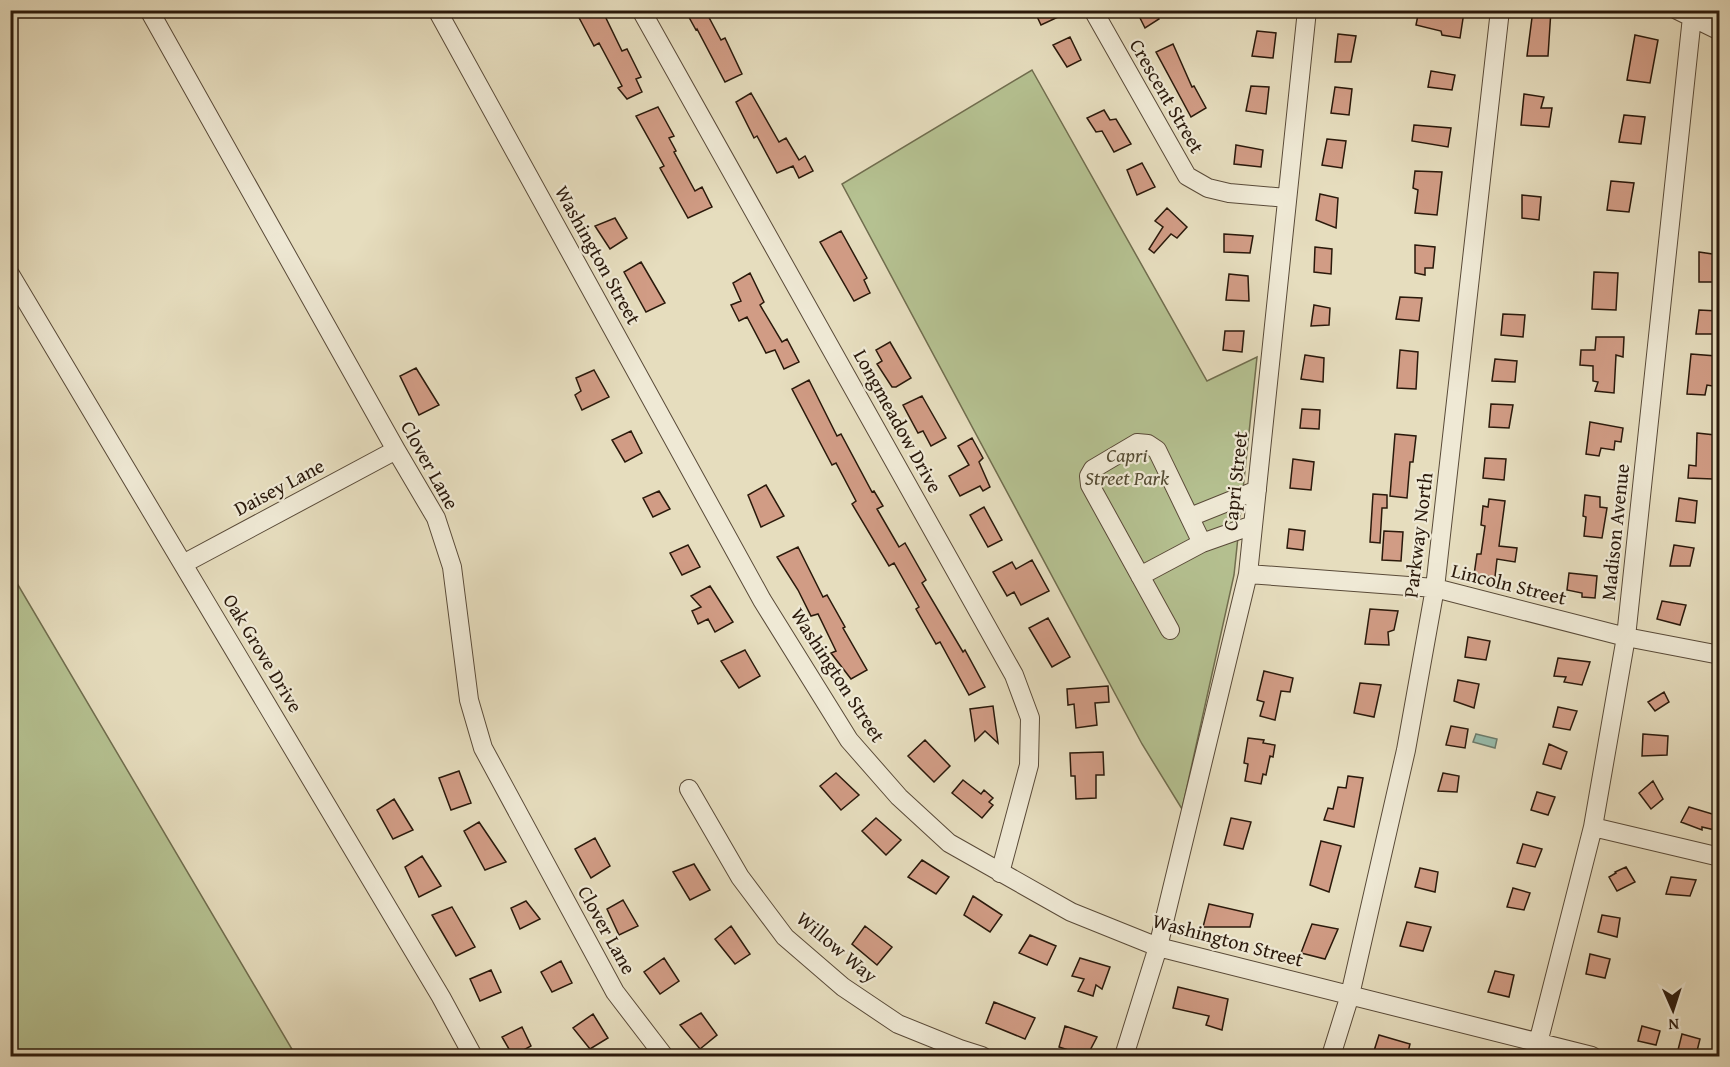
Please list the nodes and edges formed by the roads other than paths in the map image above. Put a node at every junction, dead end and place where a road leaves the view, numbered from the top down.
1 (149, 10) edge
2 (437, 10) edge
3 (641, 10) edge
4 (1093, 10) edge
5 (1307, 10) edge
6 (1500, 10) edge
7 (1684, 14) edge
8 (1719, 31) edge
9 (1287, 198) junction
10 (10, 274) edge
11 (396, 450) junction
12 (1257, 490) junction
13 (1190, 517) junction
14 (1253, 525) junction
15 (1202, 543) junction
16 (183, 564) junction
17 (1248, 574) junction
18 (1140, 576) junction
19 (1435, 588) junction
20 (1170, 630) dead end
21 (1626, 637) junction
22 (1719, 655) edge
23 (689, 789) dead end
24 (1593, 827) junction
25 (1719, 856) edge
26 (1000, 873) junction
27 (1158, 947) junction
28 (1350, 995) junction
29 (1538, 1043) junction
30 (473, 1056) edge
31 (664, 1056) edge
32 (982, 1056) edge
33 (1124, 1056) edge
34 (1330, 1056) edge
35 (1592, 1056) edge

1 - 11 street, Clover Lane
2 - 26 street, Washington Street
3 - 26 street, Longmeadow Drive
4 - 9 street, Crescent Street
5 - 9 street, Capri Street
6 - 19 street, Parkway North
7 - 8 street
7 - 21 street, Madison Avenue
9 - 12 street, Capri Street
10 - 16 street, Oak Grove Drive
11 - 16 street, Daisey Lane
11 - 31 street, Clover Lane
12 - 13 street
12 - 14 street, Capri Street
13 - 15 street
13 - 18 street
14 - 15 street
14 - 17 street, Capri Street
15 - 18 street
16 - 30 street, Oak Grove Drive
17 - 19 street, Lincoln Street
17 - 27 street, Capri Street
18 - 20 street
19 - 21 street, Lincoln Street
19 - 28 street, Parkway North
21 - 22 street, Lincoln Street
21 - 24 street, Madison Avenue
23 - 32 street, Willow Way
24 - 25 street
24 - 29 street, Madison Avenue
26 - 27 street, Washington Street
27 - 28 street, Washington Street
27 - 33 street, Capri Street
28 - 29 street, Washington Street
28 - 34 street, Parkway North
29 - 35 street, Washington Street

